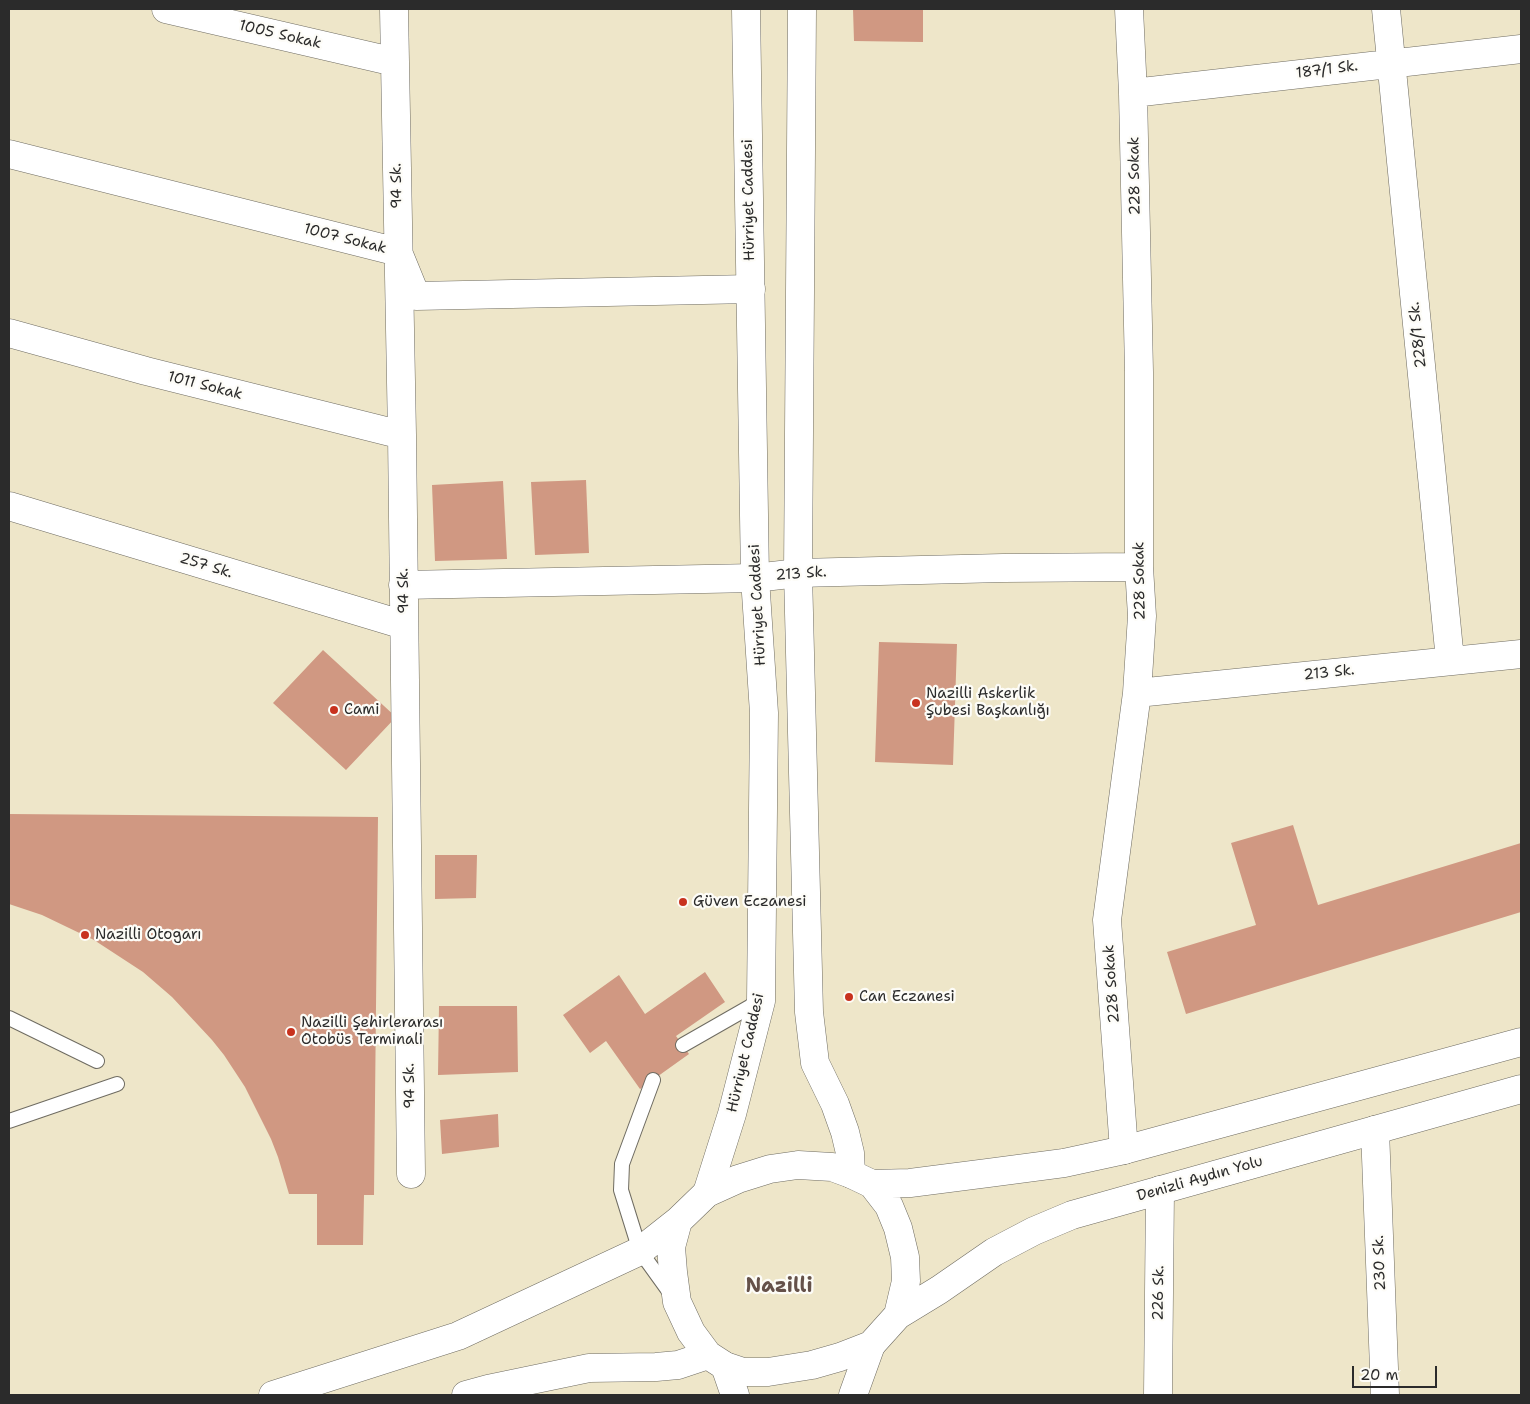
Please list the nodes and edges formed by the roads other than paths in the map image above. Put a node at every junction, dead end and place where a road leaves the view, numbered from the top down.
1 (166, 9) edge
2 (394, 9) edge
3 (746, 9) edge
4 (802, 9) edge
5 (1129, 9) edge
6 (1386, 9) edge
7 (1521, 49) edge
8 (395, 62) junction
9 (1391, 63) junction
10 (1133, 93) junction
11 (9, 154) edge
12 (398, 252) junction
13 (751, 290) junction
14 (9, 333) edge
15 (402, 436) junction
16 (9, 506) edge
17 (1139, 567) junction
18 (798, 573) junction
19 (755, 578) junction
20 (404, 585) junction
21 (404, 625) junction
22 (1521, 654) edge
23 (1450, 660) junction
24 (1137, 693) junction
25 (761, 1001) junction
26 (9, 1018) edge
27 (1521, 1042) edge
28 (683, 1045) dead end
29 (96, 1061) dead end
30 (653, 1080) dead end
31 (118, 1084) dead end
32 (1521, 1089) edge
33 (9, 1121) edge
34 (1375, 1130) junction
35 (1124, 1150) junction
36 (411, 1174) dead end
37 (861, 1179) junction
38 (1160, 1190) junction
39 (706, 1193) junction
40 (678, 1221) junction
41 (640, 1251) junction
42 (677, 1302) junction
43 (898, 1314) junction
44 (871, 1345) junction
45 (716, 1361) junction
46 (273, 1395) edge
47 (466, 1395) edge
48 (734, 1395) edge
49 (853, 1395) edge
50 (1158, 1395) edge
51 (1385, 1395) edge

1 - 8 main road, 1005 Sokak
2 - 8 main road, 94 Sk.
3 - 13 main road, Hürriyet Caddesi
4 - 18 main road
5 - 10 main road, 228 Sokak
6 - 9 main road, 228/1 Sk.
7 - 9 main road, 187/1 Sk.
8 - 12 main road, 94 Sk.
9 - 10 main road, 187/1 Sk.
9 - 23 main road, 228/1 Sk.
10 - 17 main road, 228 Sokak
11 - 12 main road, 1007 Sokak
12 - 13 main road, 1007 Sokak
12 - 15 main road, 94 Sk.
13 - 19 main road, Hürriyet Caddesi
14 - 15 main road, 1011 Sokak
15 - 20 main road, 94 Sk.
16 - 21 main road, 257 Sk.
17 - 18 main road, 213 Sk.
17 - 24 main road, 228 Sokak
18 - 19 main road, 213 Sk.
18 - 37 main road
19 - 20 main road, 213 Sk.
19 - 25 main road, Hürriyet Caddesi
20 - 21 main road, 94 Sk.
21 - 36 main road, 94 Sk.
22 - 23 main road, 213 Sk.
23 - 24 main road, 213 Sk.
24 - 35 main road, 228 Sokak
25 - 28 lane
25 - 39 main road, Hürriyet Caddesi
26 - 29 lane
27 - 35 main road
30 - 41 lane
31 - 33 lane
32 - 34 main road, Denizli Aydın Yolu
34 - 38 main road, Denizli Aydın Yolu
34 - 51 main road, 230 Sk.
35 - 37 main road
37 - 39 main road
37 - 43 main road
38 - 43 main road, Denizli Aydın Yolu
38 - 50 main road, 226 Sk.
39 - 40 main road
40 - 41 main road
40 - 42 main road
41 - 42 lane
41 - 46 main road
42 - 45 main road
43 - 44 main road
44 - 45 main road
44 - 49 main road
45 - 47 main road
45 - 48 main road

